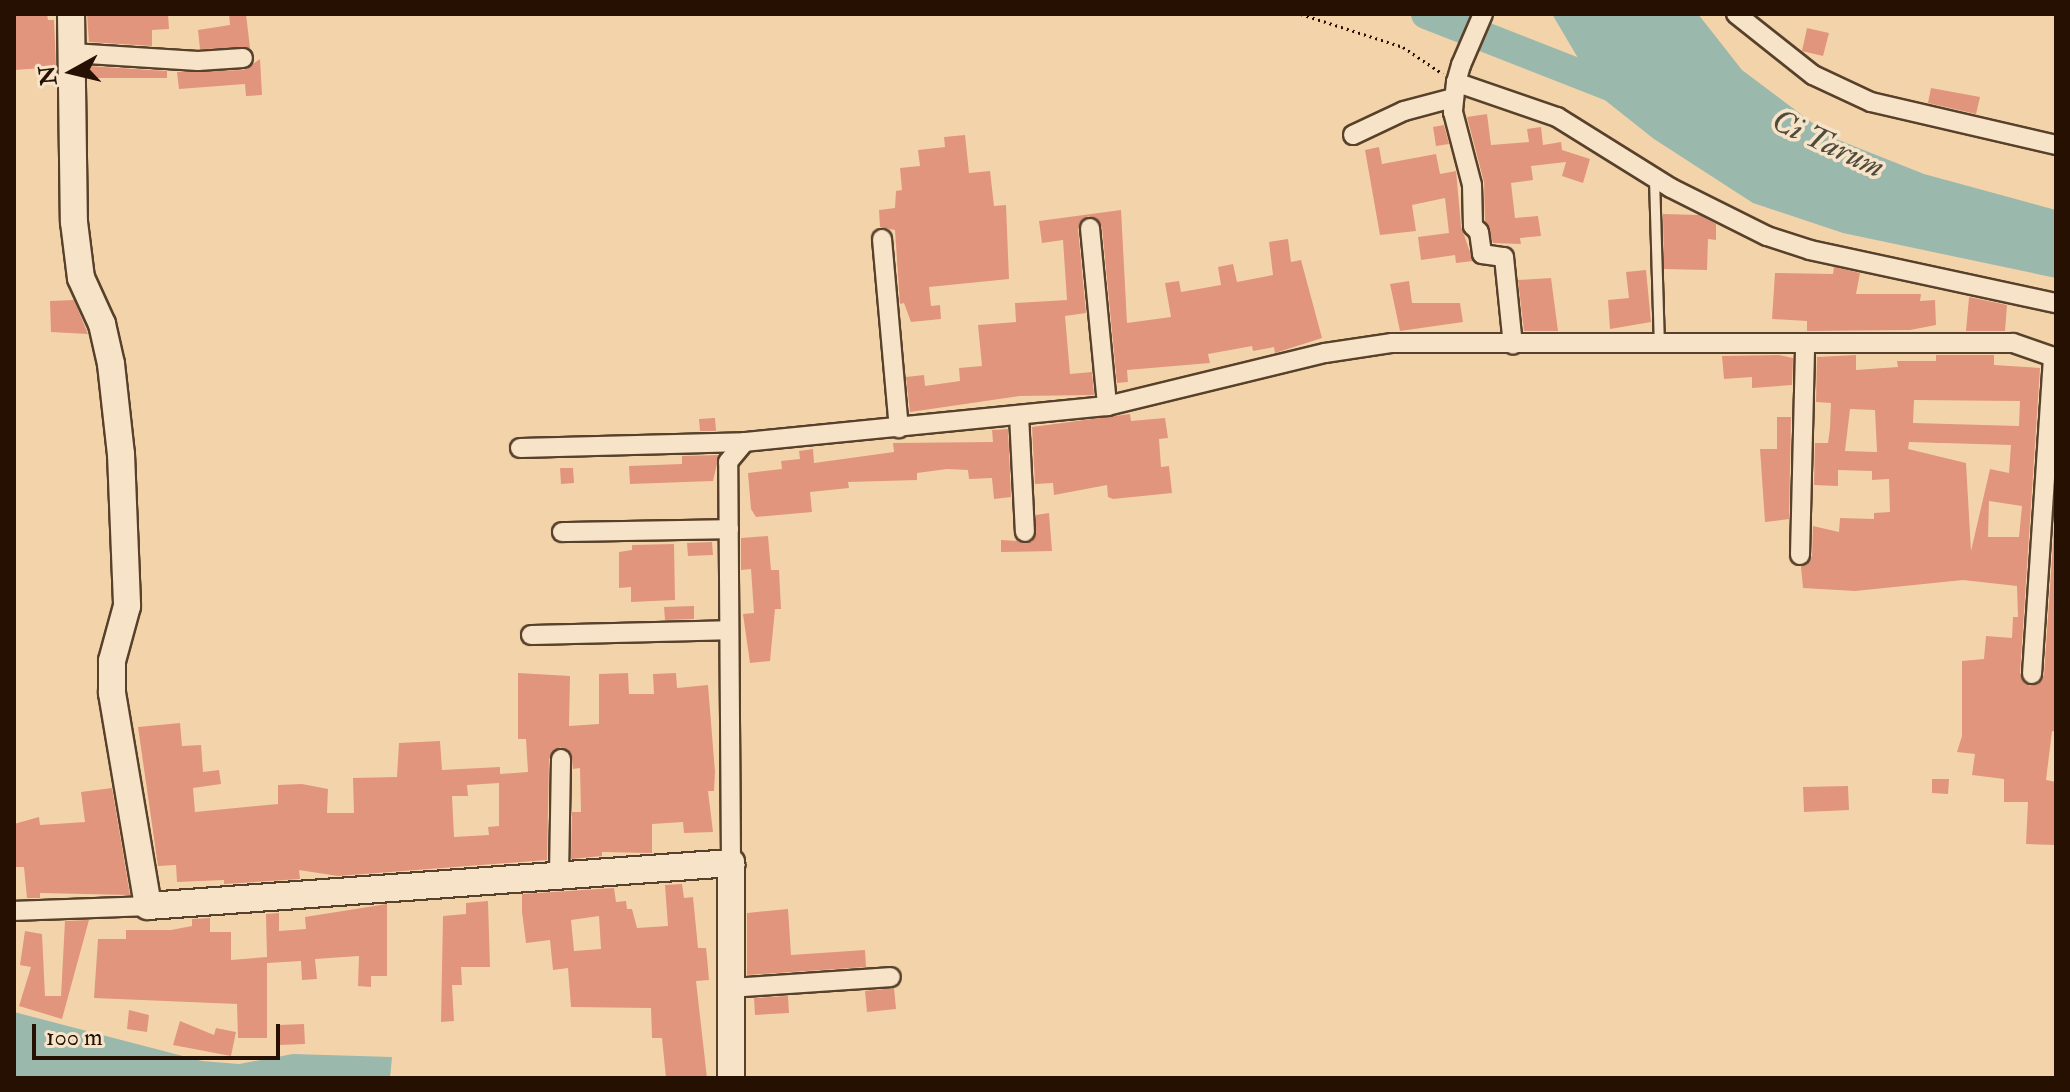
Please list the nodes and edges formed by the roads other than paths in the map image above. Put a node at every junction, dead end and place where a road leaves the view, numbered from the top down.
1 (71, 14) edge
2 (1483, 14) edge
3 (1736, 14) edge
4 (72, 53) junction
5 (243, 58) dead end
6 (1454, 90) junction
7 (1353, 135) dead end
8 (2056, 145) edge
9 (1654, 177) junction
10 (1090, 228) dead end
11 (882, 239) dead end
12 (2056, 303) edge
13 (1659, 342) junction
14 (1513, 345) junction
15 (1805, 345) junction
16 (2054, 357) edge
17 (1107, 406) junction
18 (1019, 415) junction
19 (899, 428) junction
20 (745, 442) junction
21 (520, 448) dead end
22 (729, 529) junction
23 (562, 532) dead end
24 (1025, 532) dead end
25 (1800, 555) dead end
26 (729, 630) junction
27 (531, 635) dead end
28 (2032, 674) dead end
29 (561, 759) dead end
30 (731, 863) junction
31 (559, 875) junction
32 (148, 906) junction
33 (14, 911) edge
34 (891, 977) dead end
35 (730, 988) junction
36 (731, 1078) edge

1 - 4 street
2 - 6 street
3 - 8 street
4 - 5 street
4 - 32 street
6 - 7 street
6 - 9 street
6 - 14 street
9 - 12 street
9 - 13 lane
10 - 17 street
11 - 19 street
13 - 14 street
13 - 15 street
14 - 17 street
15 - 16 street
15 - 25 street
16 - 28 street
17 - 18 street
18 - 19 street
18 - 24 street
19 - 20 street
20 - 21 street
20 - 22 street
22 - 23 street
22 - 26 street
26 - 27 street
26 - 30 street
29 - 31 street
30 - 31 street
30 - 35 street
31 - 32 street
32 - 33 street
34 - 35 street
35 - 36 street

